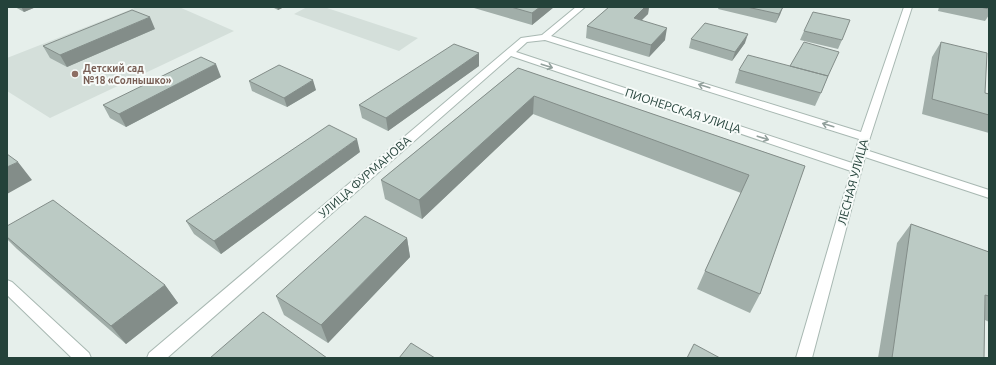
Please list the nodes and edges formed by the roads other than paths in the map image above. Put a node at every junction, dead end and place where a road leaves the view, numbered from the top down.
1 (581, 7) edge
2 (908, 7) edge
3 (545, 36) junction
4 (510, 53) junction
5 (865, 137) junction
6 (860, 152) junction
7 (857, 169) junction
8 (989, 194) edge
9 (7, 286) edge
10 (83, 358) edge
11 (155, 358) edge
12 (804, 358) edge

1 - 3 street, УЛИЦА ФУРМАНОВА
2 - 5 street, ЛЕСНАЯ УЛИЦА
3 - 4 street, УЛИЦА ФУРМАНОВА
5 -> 3 street
4 -> 7 street, ПИОНЕРСКАЯ УЛИЦА
4 - 11 street, УЛИЦА ФУРМАНОВА
5 - 6 street, ЛЕСНАЯ УЛИЦА
6 - 7 street, ЛЕСНАЯ УЛИЦА
6 - 8 street
7 - 12 street, ЛЕСНАЯ УЛИЦА
9 - 10 street

